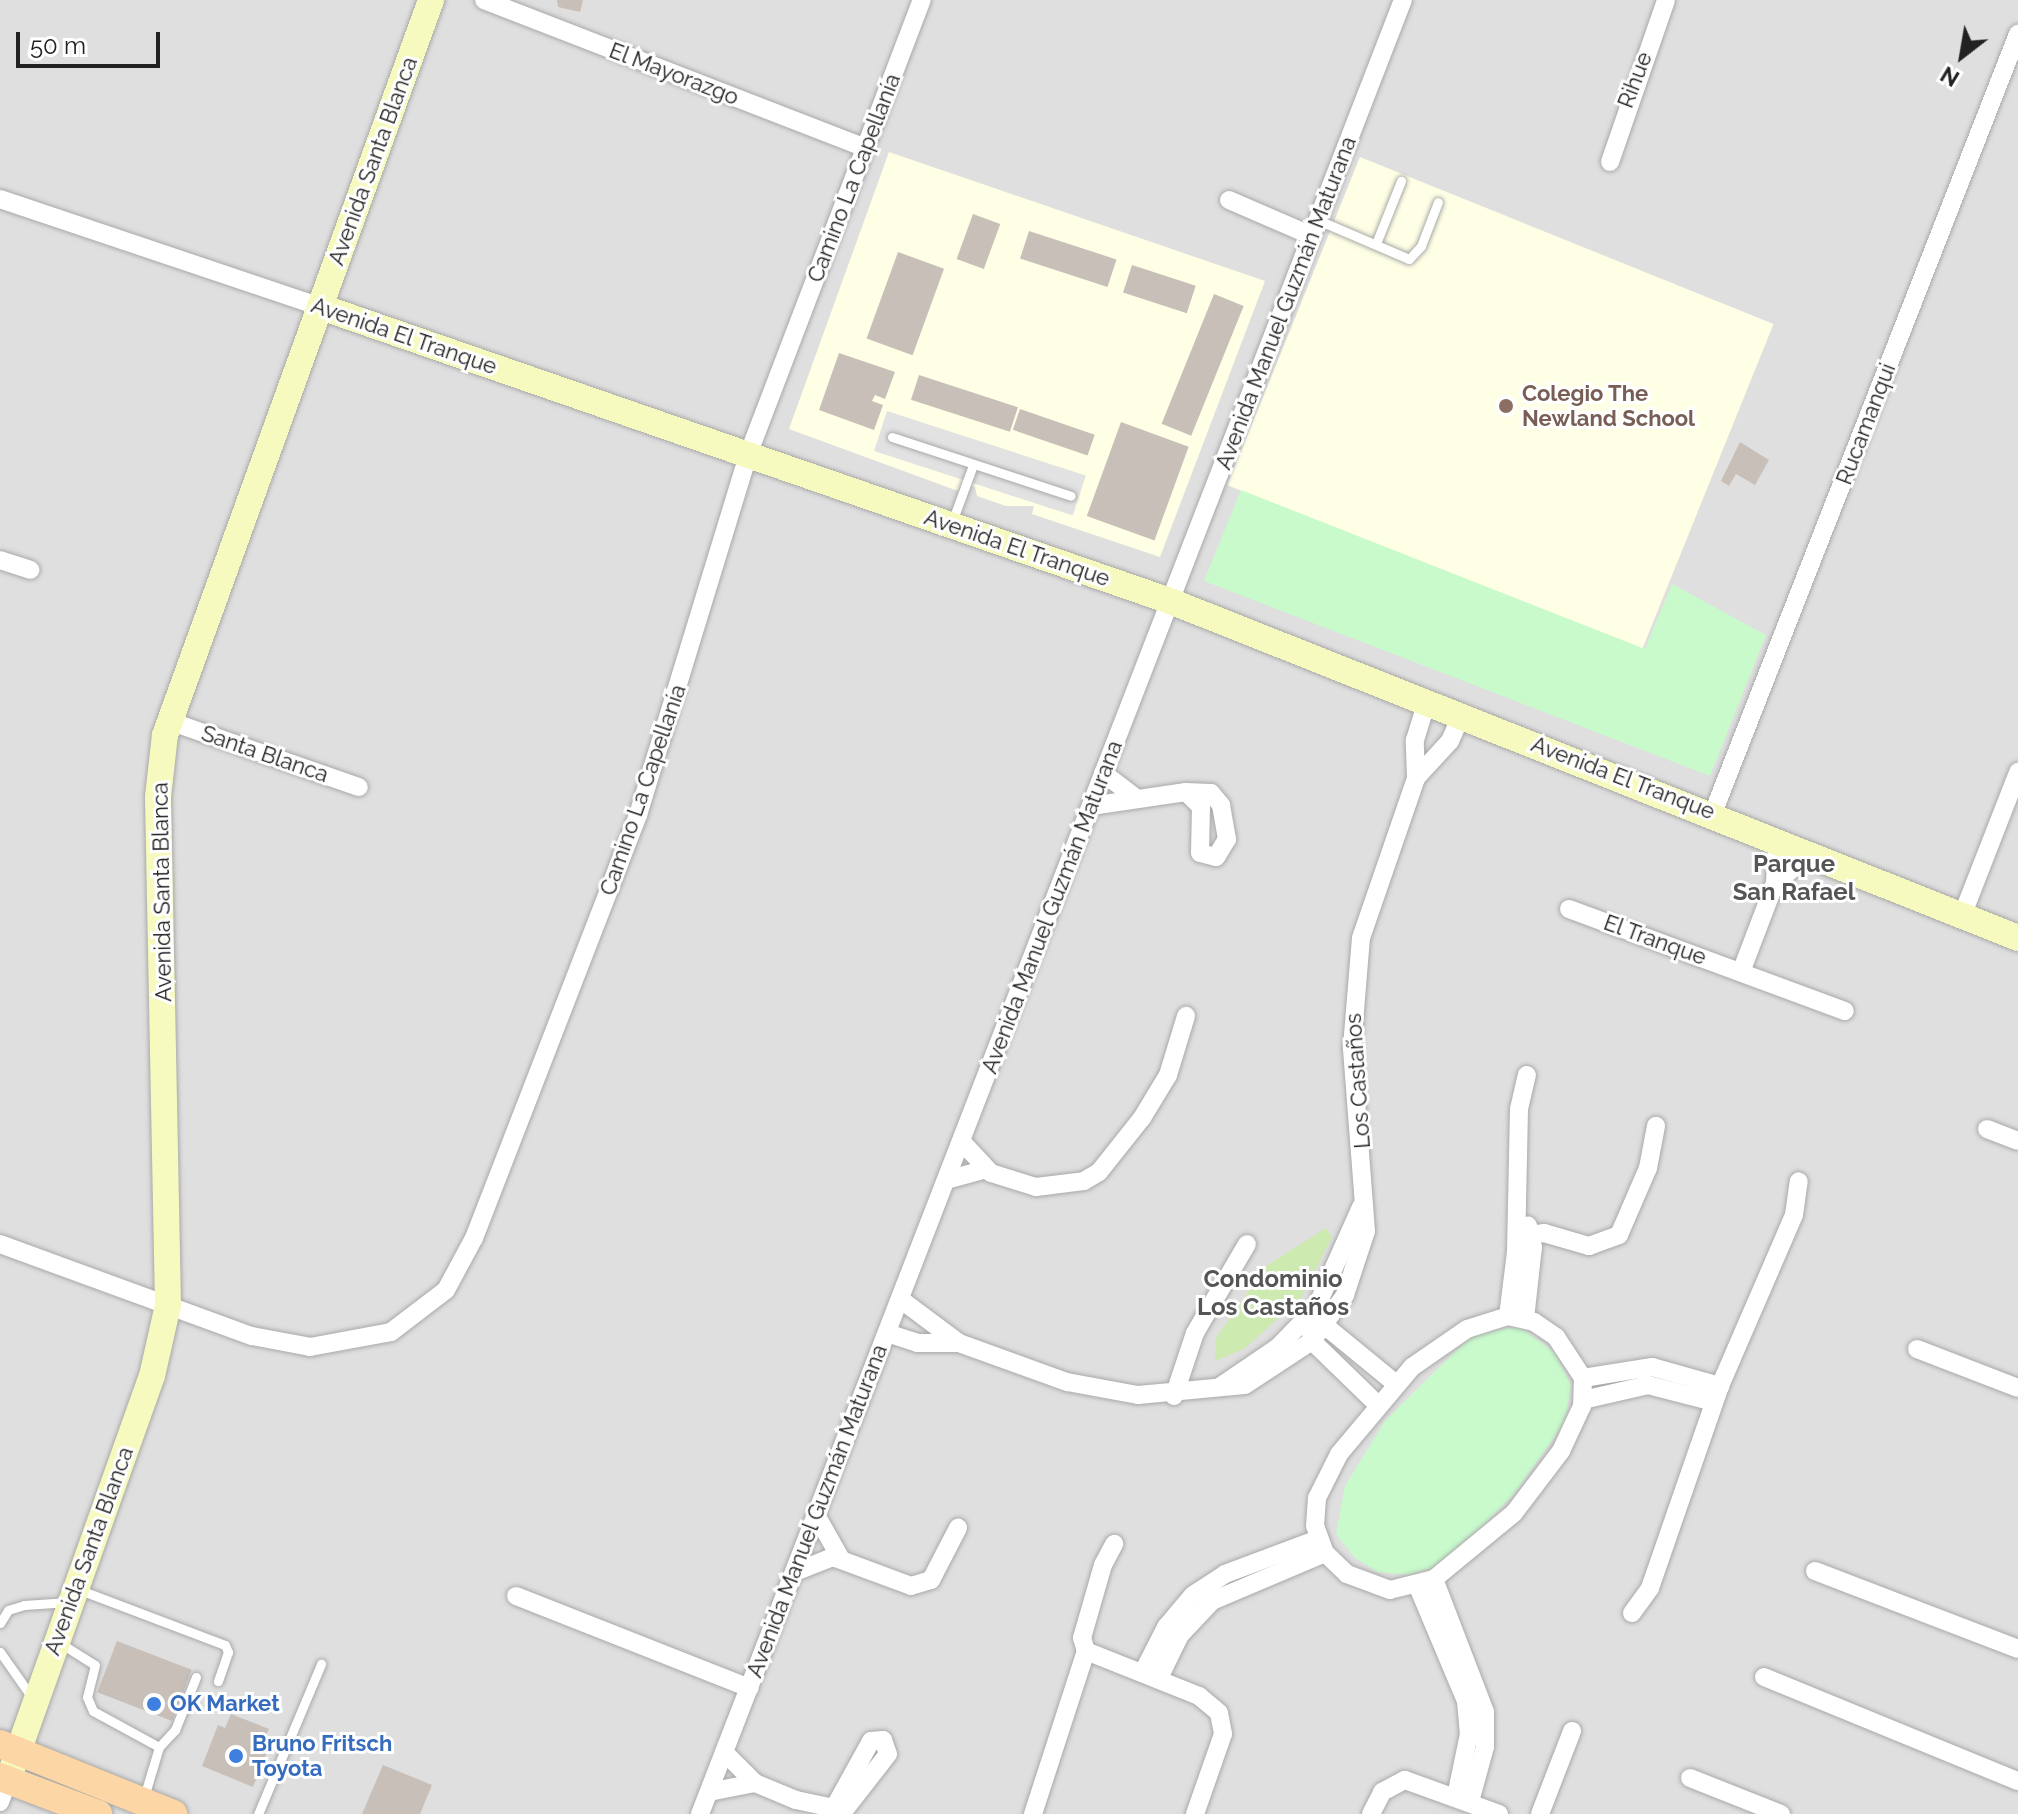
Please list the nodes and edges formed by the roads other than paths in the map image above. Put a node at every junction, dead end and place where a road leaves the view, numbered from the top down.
1 (431, 0) edge
2 (484, 0) edge
3 (922, 0) edge
4 (1403, 0) edge
5 (1666, 0) edge
6 (2018, 34) edge
7 (865, 148) junction
8 (1610, 162) dead end
9 (1401, 181) dead end
10 (0, 199) edge
11 (1229, 200) dead end
12 (1438, 202) dead end
13 (1315, 228) junction
14 (1377, 241) junction
15 (321, 307) junction
16 (892, 437) dead end
17 (748, 455) junction
18 (973, 465) junction
19 (1071, 496) dead end
20 (951, 525) junction
21 (0, 560) edge
22 (30, 570) dead end
23 (1170, 601) junction
24 (1427, 701) junction
25 (1462, 714) junction
26 (169, 721) junction
27 (2018, 772) edge
28 (1103, 773) junction
29 (1416, 778) junction
30 (359, 787) dead end
31 (1186, 792) dead end
32 (1133, 796) junction
33 (1091, 806) junction
34 (1713, 813) junction
35 (1777, 840) junction
36 (1811, 854) junction
37 (1775, 883) junction
38 (1569, 909) dead end
39 (1962, 916) junction
40 (2018, 938) edge
41 (1741, 972) junction
42 (1845, 1011) dead end
43 (1186, 1016) dead end
44 (1527, 1075) dead end
45 (1656, 1126) dead end
46 (1987, 1129) dead end
47 (961, 1141) junction
48 (2018, 1141) edge
49 (983, 1170) junction
50 (946, 1180) junction
51 (1799, 1181) dead end
52 (1364, 1201) junction
53 (1516, 1202) junction
54 (1531, 1233) junction
55 (1566, 1242) junction
56 (0, 1244) edge
57 (1247, 1244) dead end
58 (1524, 1256) junction
59 (900, 1299) junction
60 (168, 1305) junction
61 (1516, 1317) junction
62 (1309, 1318) junction
63 (1328, 1322) junction
64 (887, 1333) junction
65 (1312, 1341) junction
66 (959, 1343) junction
67 (1917, 1349) dead end
68 (1583, 1378) junction
69 (1395, 1383) junction
70 (2018, 1388) edge
71 (1217, 1389) junction
72 (1717, 1394) junction
73 (1174, 1396) junction
74 (1583, 1400) junction
75 (1376, 1403) junction
76 (816, 1515) junction
77 (958, 1528) dead end
78 (1114, 1544) dead end
79 (1322, 1546) junction
80 (841, 1559) junction
81 (1815, 1571) dead end
82 (795, 1572) junction
83 (1426, 1583) junction
84 (72, 1595) junction
85 (516, 1596) dead end
86 (1632, 1613) dead end
87 (0, 1623) edge
88 (56, 1641) junction
89 (2018, 1649) edge
90 (1086, 1651) junction
91 (2, 1657) edge
92 (321, 1664) dead end
93 (1151, 1675) junction
94 (196, 1677) dead end
95 (1764, 1677) dead end
96 (218, 1681) dead end
97 (749, 1688) junction
98 (35, 1702) junction
99 (1572, 1731) dead end
100 (9, 1747) edge
101 (159, 1747) junction
102 (724, 1752) junction
103 (1690, 1778) dead end
104 (2018, 1781) edge
105 (755, 1783) junction
106 (3, 1786) edge
107 (709, 1792) junction
108 (1463, 1799) junction
109 (142, 1800) junction
110 (834, 1808) dead end
111 (98, 1814) edge
112 (173, 1814) edge
113 (258, 1814) edge
114 (700, 1814) edge
115 (1033, 1814) edge
116 (1195, 1814) edge
117 (1371, 1814) edge
118 (1499, 1814) edge
119 (1540, 1814) edge
120 (1781, 1814) edge

1 - 15 main road, Avenida Santa Blanca
2 - 7 street, El Mayorazgo
3 - 7 street, Camino La Capellanía
4 - 13 street, Avenida Manuel Guzmán Maturana
5 - 8 street, Rihue
6 - 34 street, Rucamanqui
7 - 17 street, Camino La Capellanía
9 - 14 lane
10 - 15 street, Avenida El Tranque
11 - 13 street
12 - 14 lane
13 - 14 lane
13 - 23 street, Avenida Manuel Guzmán Maturana
15 - 17 main road, Avenida El Tranque
15 - 26 main road, Avenida Santa Blanca
16 - 18 lane
17 - 20 main road, Avenida El Tranque
17 - 60 street, Camino La Capellanía
18 - 19 lane
18 - 20 lane
20 - 23 main road, Avenida El Tranque
21 - 22 street
23 - 24 main road, Avenida El Tranque
23 - 28 street, Avenida Manuel Guzmán Maturana
24 - 25 main road, Avenida El Tranque
24 - 29 street, Los Castaños
25 - 29 street, Los Castaños
25 - 34 main road, Avenida El Tranque
26 - 30 street, Santa Blanca
26 - 60 main road, Avenida Santa Blanca
27 - 39 street
28 - 32 street
28 - 33 street, Avenida Manuel Guzmán Maturana
29 - 52 street, Los Castaños
31 - 32 street
32 - 33 street
33 - 47 street, Avenida Manuel Guzmán Maturana
34 - 35 main road, Avenida El Tranque
35 - 36 main road, Avenida El Tranque
35 - 37 street
36 - 37 street
36 - 39 main road, Avenida El Tranque
37 - 41 street
38 - 41 street, El Tranque
39 - 40 main road, Avenida El Tranque
41 - 42 street, El Tranque
43 - 49 street
44 - 53 street
45 - 55 street
46 - 48 street
47 - 49 street
47 - 50 street, Avenida Manuel Guzmán Maturana
49 - 50 street
50 - 59 street, Avenida Manuel Guzmán Maturana
51 - 72 street
52 - 62 street, Los Castaños
52 - 63 street, Los Castaños
53 - 54 street
53 - 58 street
54 - 55 street
54 - 58 street
55 - 58 street
56 - 60 street, Camino La Capellanía
57 - 73 street
58 - 61 street
59 - 64 street, Avenida Manuel Guzmán Maturana
59 - 66 street, Los Castaños
60 - 84 main road, Avenida Santa Blanca
61 - 68 street
61 - 69 street
62 - 63 street
62 - 65 street
62 - 71 street, Los Castaños
63 - 65 street, Los Castaños
63 - 69 street
64 - 66 street, Los Castaños
64 - 76 street, Avenida Manuel Guzmán Maturana
65 - 71 street, Los Castaños
65 - 75 street
66 - 73 street, Los Castaños
67 - 70 street
68 - 72 street
68 - 74 street
69 - 75 street
71 - 73 street, Los Castaños
72 - 74 street
72 - 86 street
74 - 83 street
75 - 79 street
76 - 80 street
76 - 82 street, Avenida Manuel Guzmán Maturana
77 - 80 street
78 - 90 street
79 - 83 street
79 - 93 street
80 - 82 street
81 - 89 street
82 - 97 street, Avenida Manuel Guzmán Maturana
83 - 108 street
84 - 87 lane
84 - 88 main road, Avenida Santa Blanca
84 - 96 lane
85 - 97 street
88 - 98 main road, Avenida Santa Blanca
88 - 101 lane
90 - 93 street
90 - 115 street
91 - 98 lane
92 - 113 lane
93 - 116 street
94 - 101 lane
95 - 104 street
97 - 102 street, Avenida Manuel Guzmán Maturana
98 - 100 main road, Avenida Santa Blanca
99 - 119 street
100 - 106 main road, Avenida Santa Blanca
100 - 109 main road
101 - 109 lane
102 - 105 street
102 - 107 street, Avenida Manuel Guzmán Maturana
103 - 120 street
105 - 107 street
105 - 110 street
106 - 111 main road
107 - 114 street, Avenida Manuel Guzmán Maturana
108 - 117 street
108 - 118 street
109 - 112 main road

